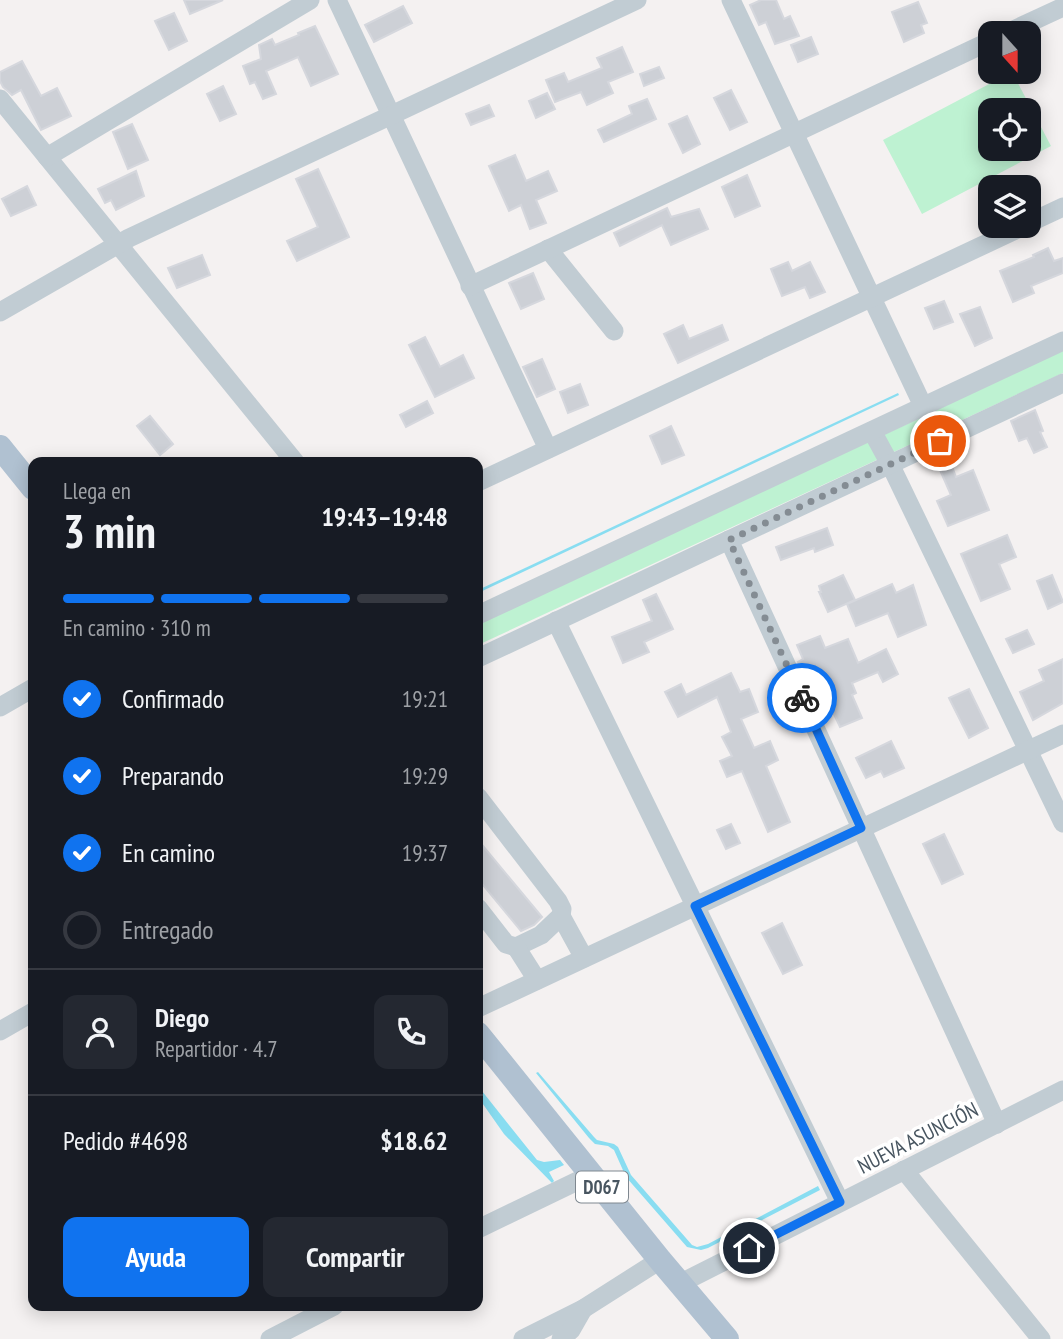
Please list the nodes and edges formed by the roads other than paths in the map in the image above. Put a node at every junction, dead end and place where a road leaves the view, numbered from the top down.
1 (310, 0) edge
2 (337, 0) edge
3 (637, 0) edge
4 (731, 0) edge
5 (1063, 7) edge
6 (1033, 21) edge
7 (978, 47) edge
8 (0, 99) edge
9 (391, 115) junction
10 (794, 133) junction
11 (47, 157) junction
12 (1063, 207) edge
13 (1041, 217) edge
14 (998, 238) edge
15 (118, 244) junction
16 (548, 249) junction
17 (470, 286) junction
18 (872, 297) junction
19 (0, 312) edge
20 (614, 331) dead end
21 (1063, 341) edge
22 (1063, 383) edge
23 (923, 407) junction
24 (872, 431) junction
25 (0, 447) edge
26 (548, 449) junction
27 (291, 457) edge
28 (890, 464) junction
29 (483, 480) edge
30 (28, 482) edge
31 (729, 540) junction
32 (483, 613) edge
33 (556, 621) junction
34 (483, 656) edge
35 (28, 691) edge
36 (0, 706) edge
37 (1063, 734) edge
38 (1028, 750) junction
39 (483, 804) edge
40 (1063, 823) edge
41 (861, 828) junction
42 (695, 906) junction
43 (483, 914) edge
44 (561, 916) junction
45 (516, 947) junction
46 (584, 958) junction
47 (537, 980) junction
48 (483, 1006) edge
49 (28, 1015) edge
50 (0, 1031) edge
51 (483, 1040) edge
52 (1063, 1090) edge
53 (997, 1124) junction
54 (904, 1170) junction
55 (592, 1174) junction
56 (840, 1202) junction
57 (483, 1227) edge
58 (660, 1260) junction
59 (681, 1283) junction
60 (583, 1309) junction
61 (324, 1311) edge
62 (270, 1339) edge
63 (523, 1339) edge
64 (561, 1339) edge
65 (727, 1339) edge
66 (1041, 1339) edge

1 - 11 street
2 - 9 street
3 - 9 street
4 - 10 street
5 - 6 street
7 - 10 street
8 - 11 street
9 - 15 street
9 - 17 street
10 - 16 street
10 - 18 street
11 - 15 street
12 - 13 street
14 - 18 street
15 - 19 street
15 - 27 street
16 - 17 street
16 - 20 street
17 - 26 street
18 - 23 street
18 - 26 street
21 - 23 street
22 - 28 street
23 - 24 street
24 - 28 street
24 - 32 street
25 - 30 main road
26 - 29 street
28 - 31 street
28 - 38 street
31 - 33 street
31 - 41 street
33 - 34 street
33 - 42 street
35 - 36 street
37 - 38 street
38 - 40 street
38 - 41 street
39 - 44 street
41 - 42 street
41 - 53 street
42 - 46 street
42 - 56 street
43 - 45 street
44 - 45 street
44 - 46 street
45 - 47 street
46 - 47 street
47 - 48 street
49 - 50 street
51 - 55 main road, D067
52 - 53 street, NUEVA ASUNCIÓN
53 - 54 street, NUEVA ASUNCIÓN
54 - 56 street, NUEVA ASUNCIÓN
54 - 66 street
55 - 57 street
55 - 58 main road, D067
56 - 59 street, NUEVA ASUNCIÓN
58 - 59 main road, D067
58 - 60 street
59 - 65 main road, D067
60 - 63 street
60 - 64 street
61 - 62 street

